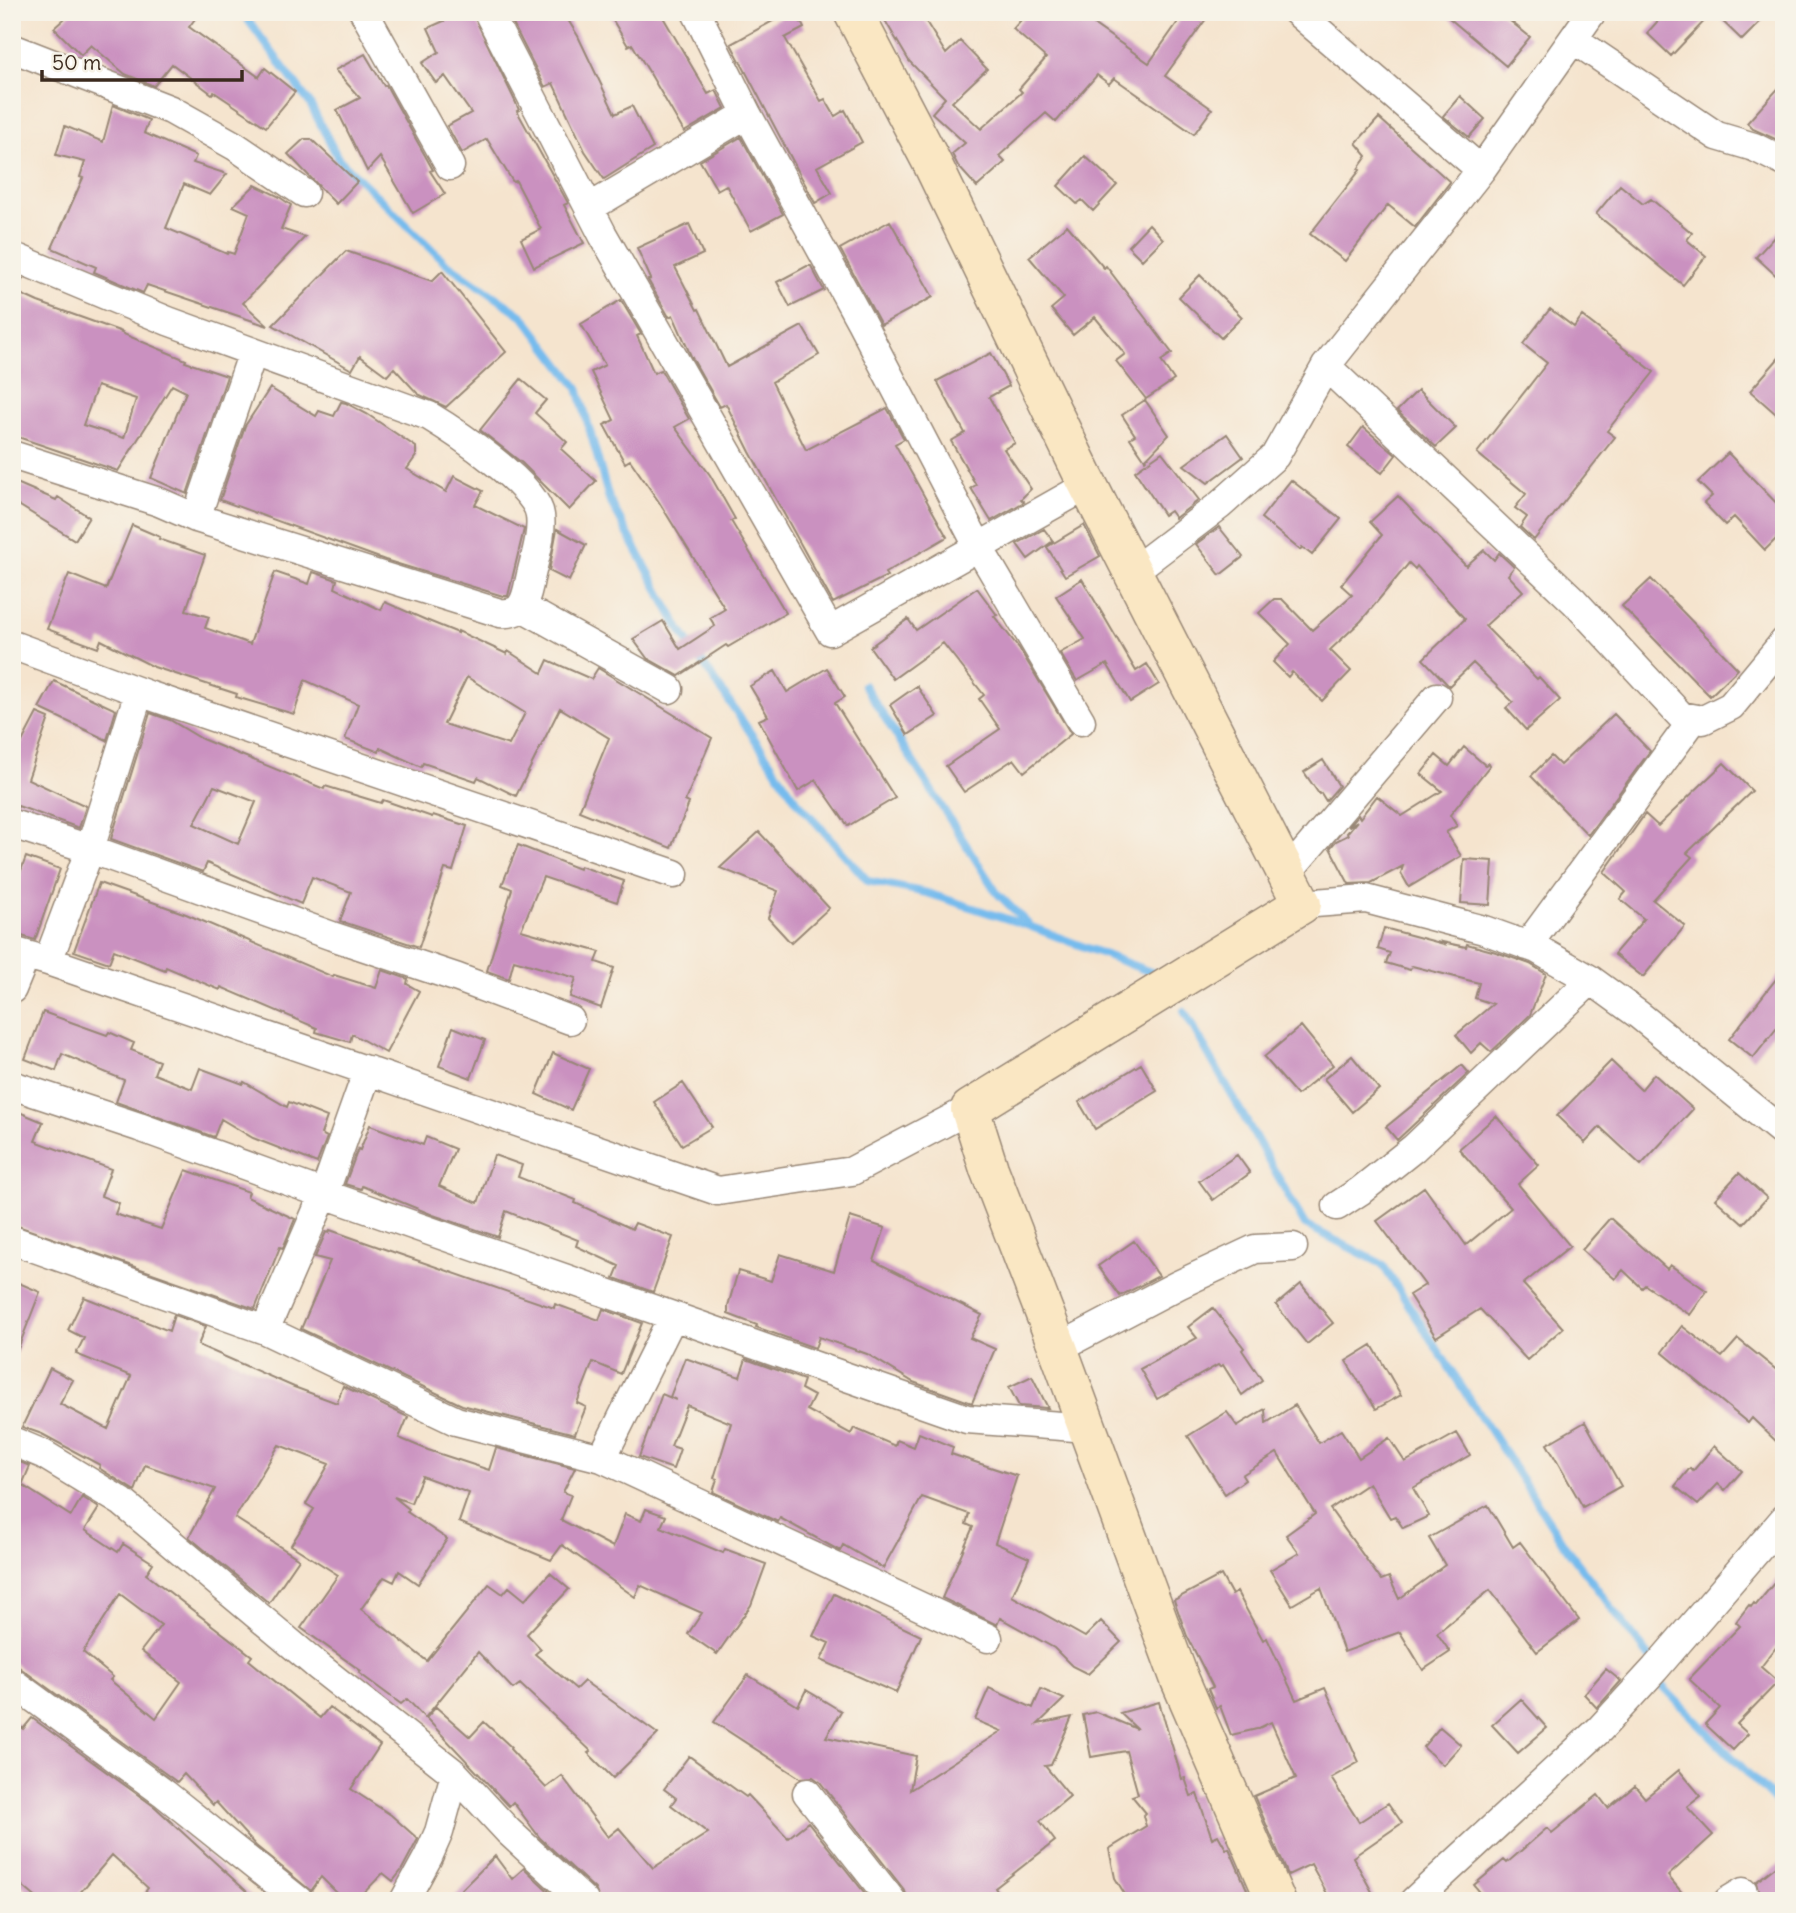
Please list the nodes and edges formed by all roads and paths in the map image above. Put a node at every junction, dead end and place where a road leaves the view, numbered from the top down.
1 (364, 12) edge
2 (488, 12) edge
3 (696, 12) edge
4 (853, 12) edge
5 (1297, 12) edge
6 (1592, 12) edge
7 (1573, 39) junction
8 (12, 48) edge
9 (747, 114) junction
10 (1784, 162) edge
11 (450, 166) dead end
12 (1481, 170) junction
13 (304, 193) dead end
14 (589, 208) junction
15 (12, 257) edge
16 (253, 352) junction
17 (1326, 366) junction
18 (12, 455) edge
19 (1088, 485) junction
20 (196, 518) junction
21 (978, 547) junction
22 (1132, 572) junction
23 (522, 607) junction
24 (1784, 642) edge
25 (12, 645) edge
26 (668, 689) dead end
27 (139, 692) junction
28 (1437, 697) dead end
29 (1693, 720) junction
30 (1082, 722) dead end
31 (12, 824) edge
32 (90, 849) junction
33 (674, 874) dead end
34 (1295, 889) junction
35 (1527, 946) junction
36 (29, 955) edge
37 (1591, 981) junction
38 (12, 989) edge
39 (570, 1020) dead end
40 (368, 1070) junction
41 (12, 1084) edge
42 (970, 1109) junction
43 (1784, 1133) edge
44 (324, 1194) junction
45 (1337, 1206) dead end
46 (12, 1240) edge
47 (1293, 1247) dead end
48 (673, 1316) junction
49 (265, 1330) junction
50 (1058, 1348) junction
51 (1087, 1428) junction
52 (12, 1441) edge
53 (602, 1458) junction
54 (1784, 1520) edge
55 (988, 1638) dead end
56 (12, 1682) edge
57 (456, 1774) junction
58 (807, 1793) dead end
59 (299, 1901) edge
60 (404, 1901) edge
61 (584, 1901) edge
62 (892, 1901) edge
63 (1276, 1901) edge
64 (1414, 1901) edge

1 - 11 street
2 - 14 street
3 - 9 street
4 - 19 street
5 - 12 street
6 - 7 street
7 - 10 street
7 - 12 street
8 - 13 street
9 - 14 street
9 - 21 street
12 - 17 street
14 - 21 street
15 - 16 street
16 - 20 street
16 - 23 street
17 - 22 street
17 - 29 street
18 - 20 street
19 - 21 street
19 - 22 street
20 - 23 street
21 - 30 street
22 - 34 street
23 - 26 street
24 - 29 street
25 - 27 street
27 - 32 street
27 - 33 street
28 - 34 street
29 - 35 street
31 - 32 street
32 - 36 street
32 - 39 street
34 - 35 street
34 - 42 street
35 - 37 street
36 - 38 street
36 - 40 street
37 - 43 street
37 - 45 street
40 - 42 street
40 - 44 street
41 - 44 street
42 - 50 street
44 - 48 street
44 - 49 street
46 - 49 street
47 - 50 street
48 - 51 street
48 - 53 street
49 - 53 street
50 - 51 street
51 - 63 street
52 - 57 street
53 - 55 street
54 - 64 street
56 - 59 street
57 - 60 street
57 - 61 street
58 - 62 street

